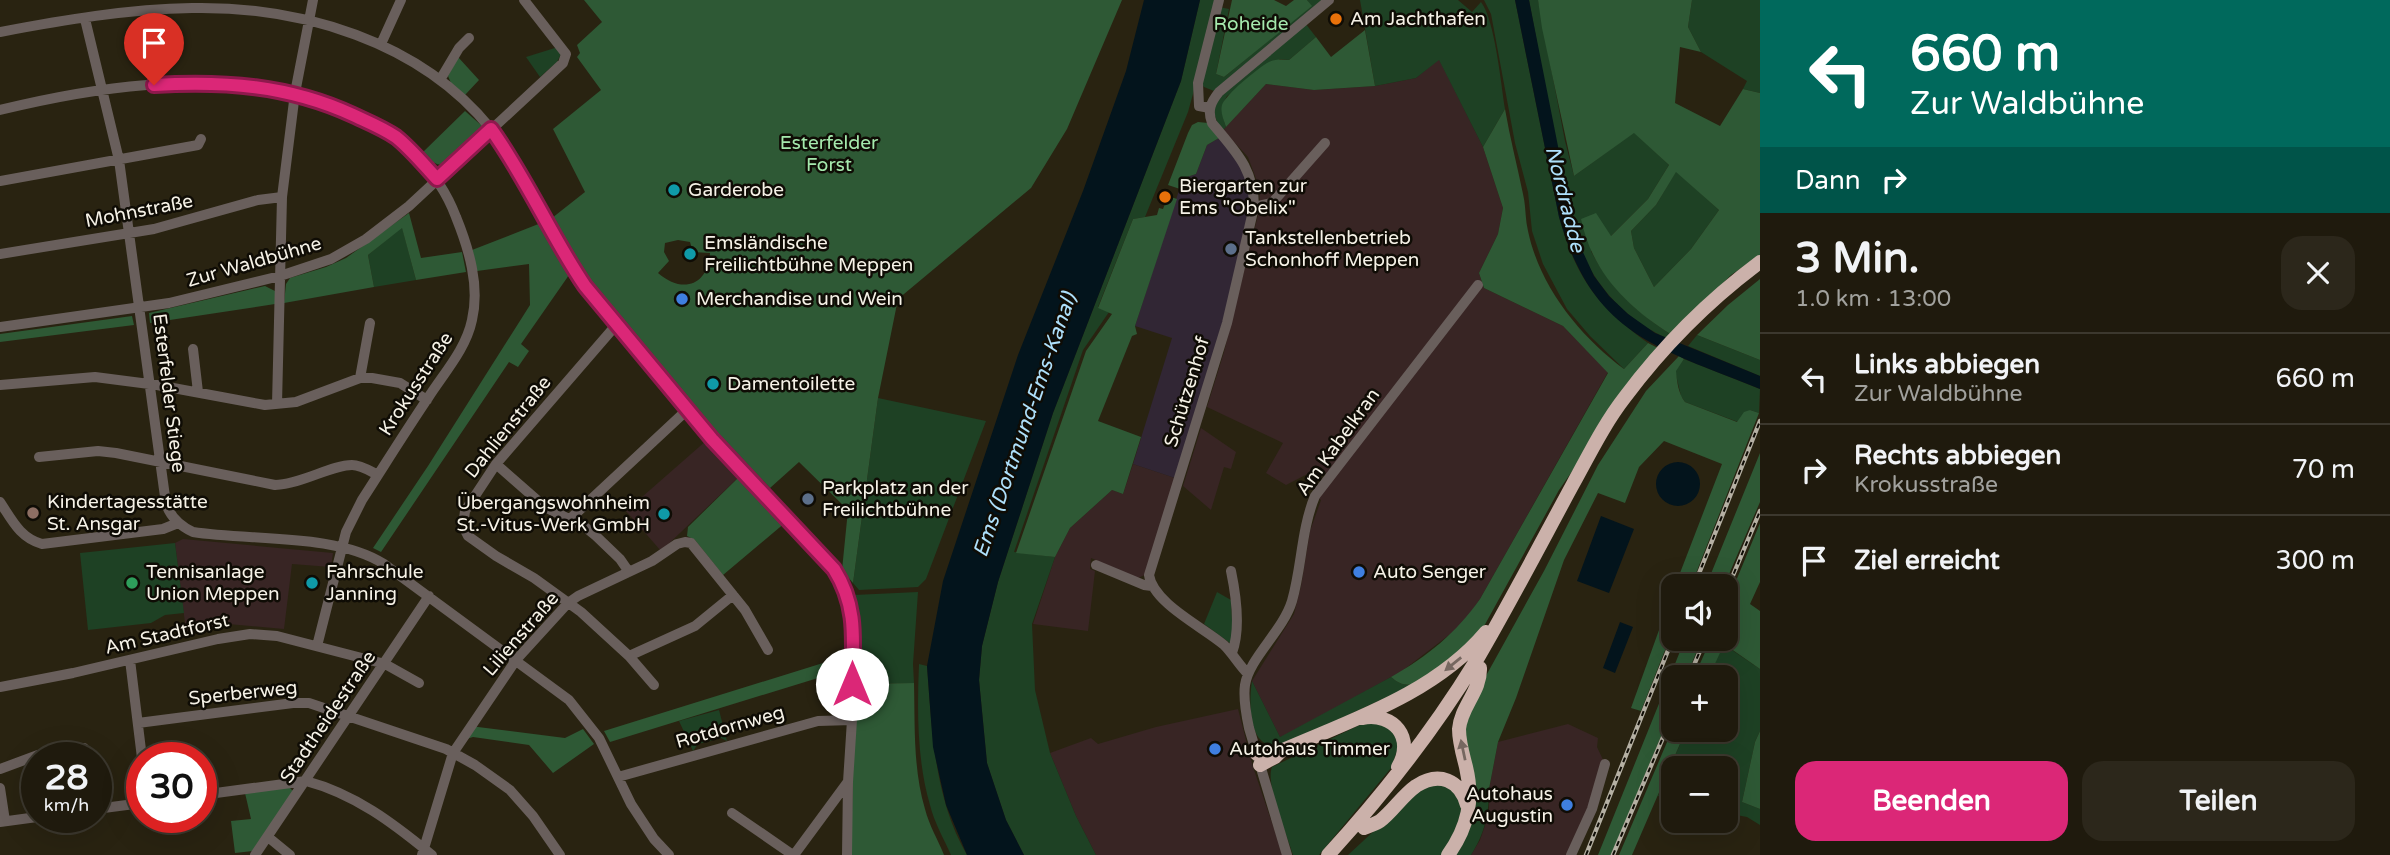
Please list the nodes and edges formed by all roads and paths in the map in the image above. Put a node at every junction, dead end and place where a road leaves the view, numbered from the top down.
1 (313, 0) edge
2 (401, 0) edge
3 (524, 0) edge
4 (1219, 0) edge
5 (1329, 0) edge
6 (85, 19) junction
7 (309, 21) junction
8 (0, 32) edge
9 (469, 38) dead end
10 (381, 44) junction
11 (440, 80) junction
12 (102, 91) junction
13 (295, 93) junction
14 (1210, 108) junction
15 (0, 110) edge
16 (491, 129) junction
17 (201, 139) dead end
18 (1325, 143) dead end
19 (119, 160) junction
20 (437, 179) junction
21 (0, 181) edge
22 (282, 197) junction
23 (1254, 206) junction
24 (131, 233) junction
25 (0, 254) edge
26 (1760, 262) edge
27 (1760, 274) edge
28 (280, 276) junction
29 (1478, 285) dead end
30 (140, 308) junction
31 (370, 323) dead end
32 (617, 324) junction
33 (0, 327) edge
34 (1688, 331) junction
35 (192, 349) dead end
36 (1663, 359) junction
37 (360, 378) junction
38 (151, 384) junction
39 (0, 385) edge
40 (198, 392) junction
41 (427, 400) junction
42 (277, 404) junction
43 (687, 410) junction
44 (39, 457) dead end
45 (160, 463) junction
46 (496, 464) junction
47 (378, 475) junction
48 (0, 502) edge
49 (570, 520) junction
50 (178, 523) junction
51 (342, 547) junction
52 (1096, 565) dead end
53 (1231, 571) dead end
54 (629, 572) junction
55 (1152, 586) junction
56 (733, 595) junction
57 (429, 596) junction
58 (568, 603) junction
59 (1501, 616) junction
60 (317, 646) junction
61 (768, 650) dead end
62 (1232, 653) junction
63 (629, 656) junction
64 (130, 660) junction
65 (516, 660) junction
66 (385, 664) junction
67 (1480, 668) junction
68 (1248, 674) junction
69 (419, 682) dead end
70 (654, 685) dead end
71 (0, 687) edge
72 (349, 716) junction
73 (852, 720) junction
74 (1354, 720) junction
75 (138, 723) junction
76 (140, 742) edge
77 (453, 752) junction
78 (1259, 759) junction
79 (21, 761) edge
80 (1605, 764) dead end
81 (0, 769) edge
82 (618, 777) junction
83 (306, 781) junction
84 (1392, 781) junction
85 (848, 782) junction
86 (0, 789) edge
87 (217, 793) edge
88 (732, 813) dead end
89 (1468, 817) junction
90 (21, 819) edge
91 (2, 822) edge
92 (1364, 828) junction
93 (268, 838) junction
94 (426, 853) edge
95 (255, 855) edge
96 (290, 855) edge
97 (560, 855) edge
98 (669, 855) edge
99 (794, 855) edge
100 (847, 855) edge
101 (1287, 855) edge
102 (1328, 855) edge
103 (1340, 855) edge
104 (1448, 855) edge
105 (1571, 855) edge

1 - 7 street
2 - 10 street
3 - 16 street, Zur Waldbühne
4 - 14 street
5 - 14 street
6 - 7 street
6 - 8 street
6 - 12 street, Esterfelder Stiege
7 - 10 street
7 - 13 street
9 - 11 street
10 - 11 street
11 - 16 street
12 - 13 street, Krokusstraße
12 - 15 street, Krokusstraße
12 - 19 street, Esterfelder Stiege
13 - 20 street, Krokusstraße
13 - 22 street
14 - 23 street, Schützenhof
16 - 20 street, Zur Waldbühne
16 - 32 street
17 - 19 street
18 - 23 street
19 - 21 street
19 - 24 street, Esterfelder Stiege
20 - 28 street, Zur Waldbühne
20 - 41 street, Krokusstraße
22 - 24 street, Mohnstraße
22 - 28 street
23 - 55 street, Schützenhof
24 - 25 street, Mohnstraße
24 - 30 street, Esterfelder Stiege
26 - 34 highway
27 - 34 highway
28 - 30 street, Zur Waldbühne
28 - 42 street
29 - 68 street, Am Kabelkran
30 - 33 street, Zur Waldbühne
30 - 38 street, Esterfelder Stiege
31 - 37 street
32 - 43 street
32 - 46 street, Dahlienstraße
34 - 36 highway
35 - 40 street
36 - 59 highway
36 - 67 highway
37 - 41 street
37 - 42 street
38 - 39 street
38 - 40 street
38 - 45 street, Esterfelder Stiege
40 - 42 street
41 - 47 street, Krokusstraße
43 - 49 street
43 - 73 street
44 - 45 street
45 - 47 street
45 - 50 street, Esterfelder Stiege
46 - 49 street
46 - 58 street, Dahlienstraße
47 - 51 street, Krokusstraße
48 - 50 street
49 - 54 street
50 - 51 street
51 - 57 street
51 - 60 street, Krokusstraße
52 - 55 street
53 - 62 street
54 - 56 street, Lilienstraße
54 - 58 street, Lilienstraße
55 - 62 street
56 - 61 street, Lilienstraße
56 - 63 street
57 - 65 street
57 - 66 street, Stadtheidestraße
58 - 63 street, Dahlienstraße
58 - 65 street, Lilienstraße
59 -> 74 highway
59 - 84 highway
60 - 64 street, Am Stadtforst
60 - 66 street, Am Stadtforst
62 - 68 street
63 - 70 street, Dahlienstraße
64 - 71 street, Am Stadtforst
64 - 75 street
65 - 77 street, Lilienstraße
65 - 82 street
66 - 69 street, Am Stadtforst
66 - 72 street, Stadtheidestraße
89 -> 67 highway
67 - 92 highway
68 - 78 street
72 - 75 street, Sperberweg
72 - 77 street, Sperberweg
72 - 83 street, Stadtheidestraße
73 - 82 street, Rotdornweg
73 - 85 street
74 - 78 highway
74 - 84 highway
75 - 76 street
77 - 94 street, Lilienstraße
77 - 97 street, Sperberweg
78 - 101 street
79 - 81 street
80 - 105 street
82 - 98 street
83 - 87 street
83 - 93 street, Stadtheidestraße
83 - 94 street
84 - 102 highway
85 - 99 street
85 - 100 street
86 - 91 street
88 - 99 street
89 - 92 highway
89 - 104 highway
90 - 91 street
92 - 103 highway
93 - 95 street, Stadtheidestraße
93 - 96 street

